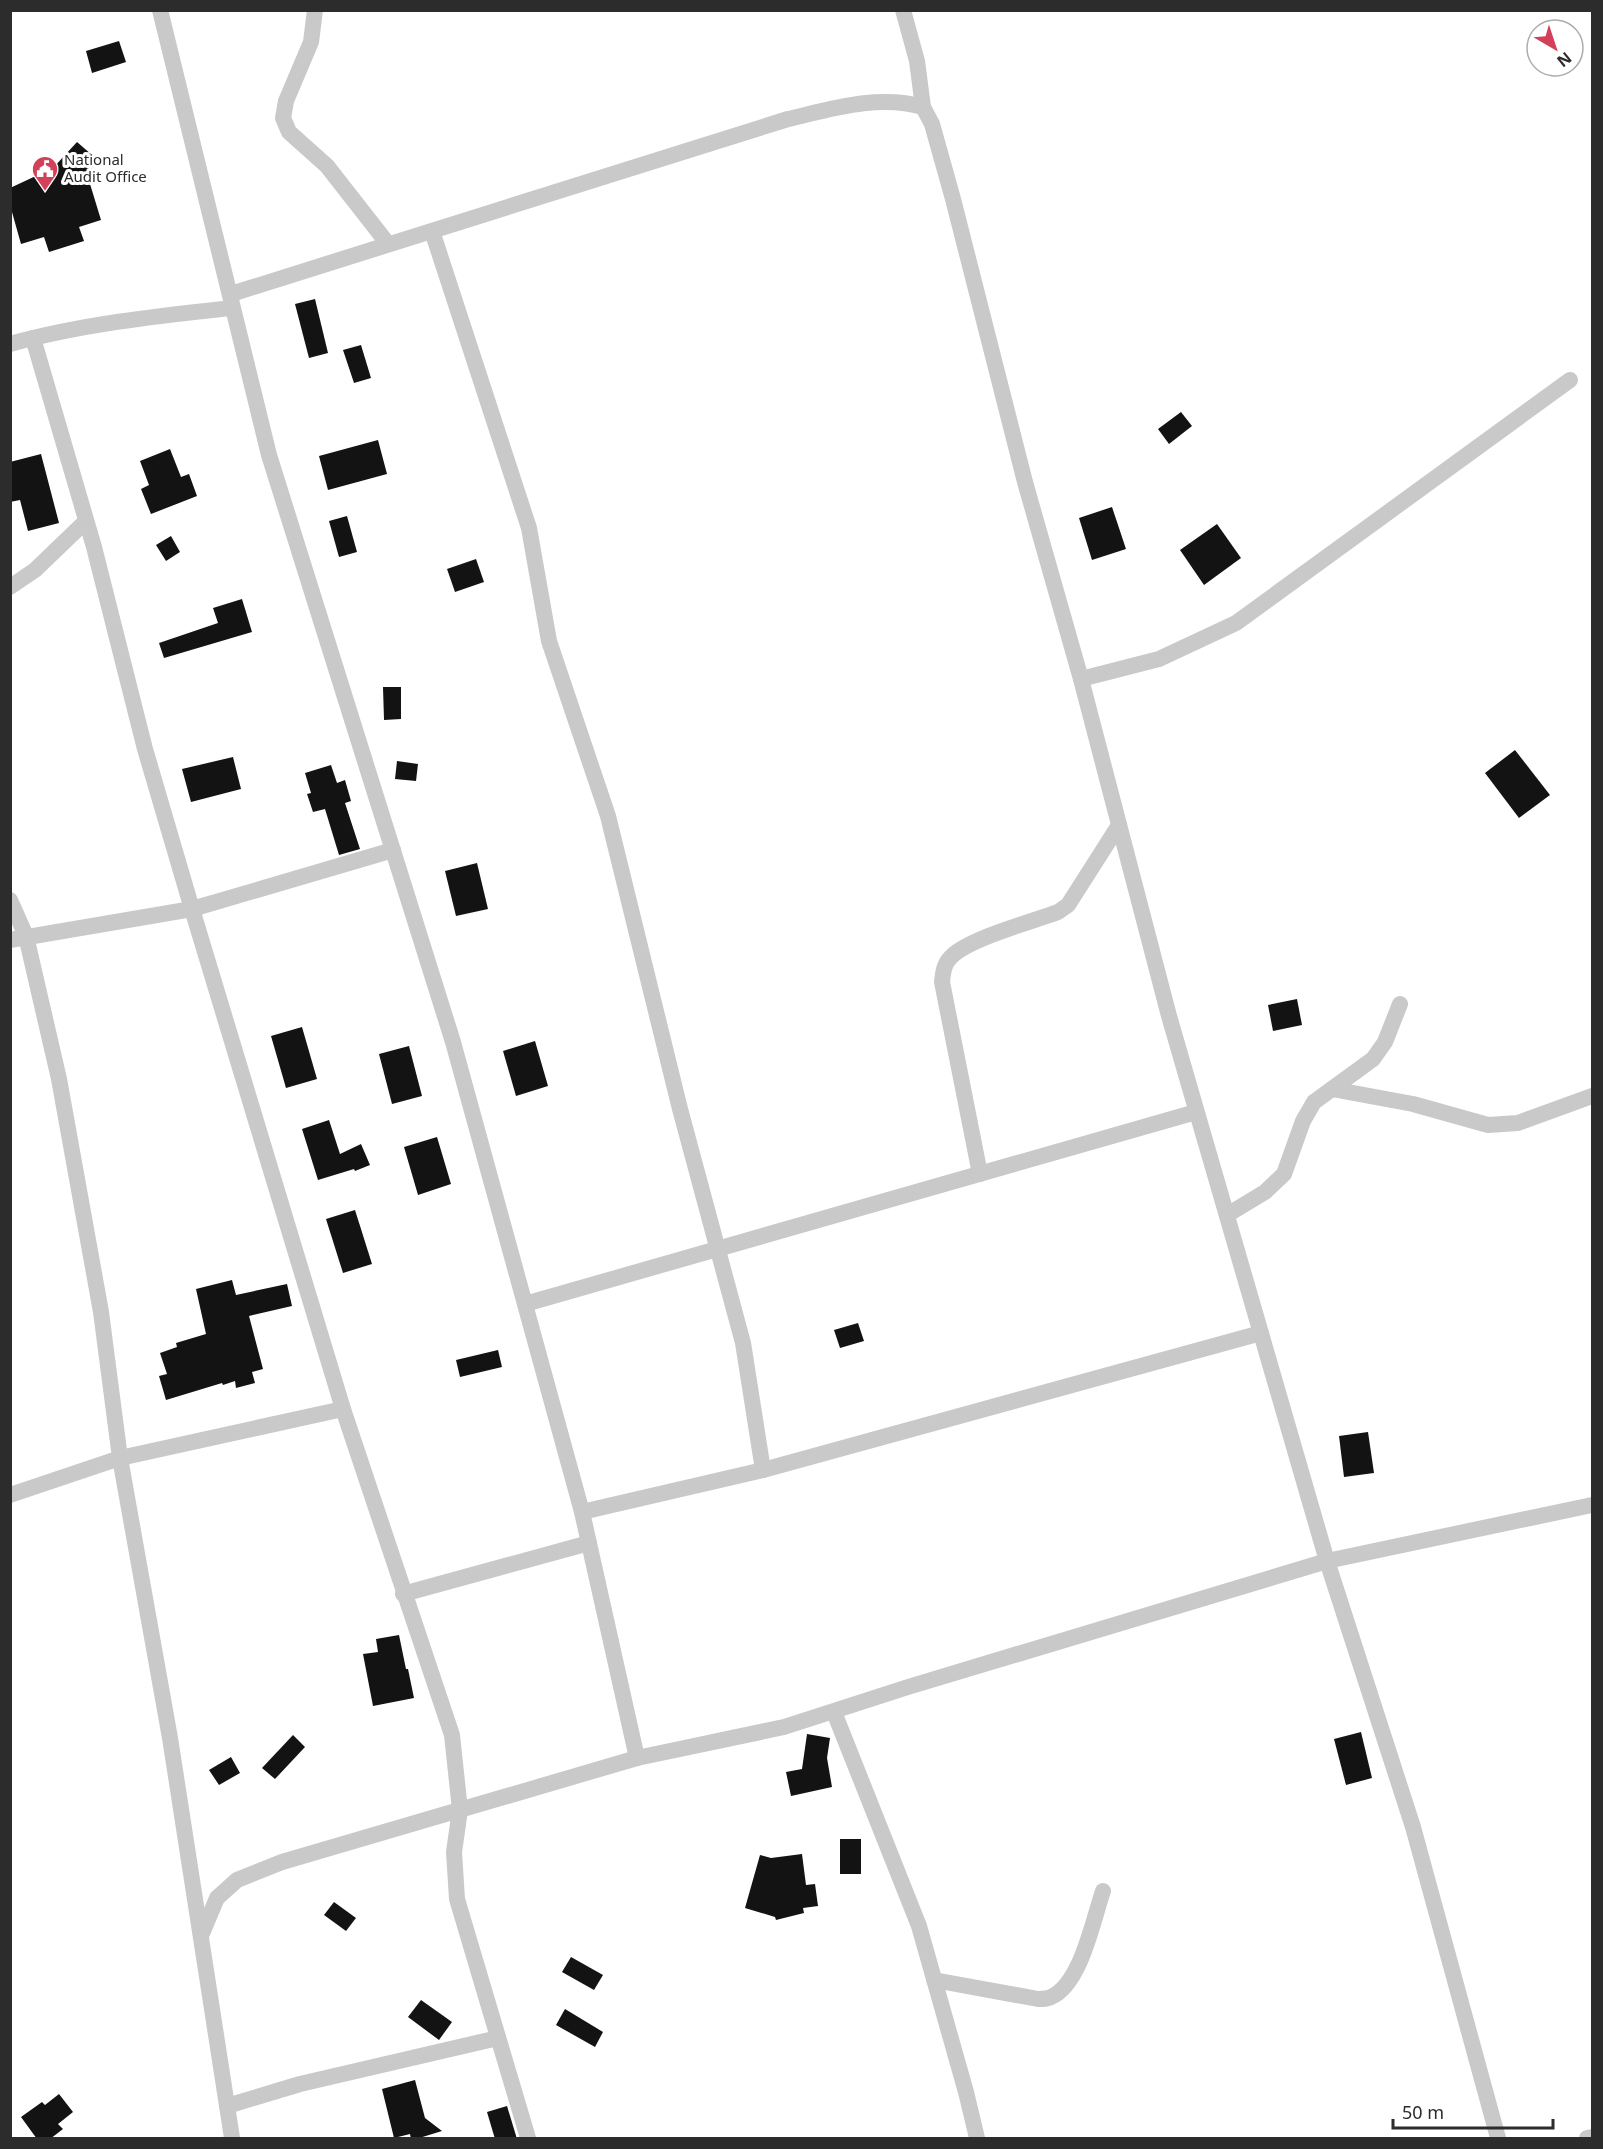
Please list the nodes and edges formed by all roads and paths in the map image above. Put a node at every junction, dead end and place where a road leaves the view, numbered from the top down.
1 (160, 10) edge
2 (315, 10) edge
3 (903, 10) edge
4 (923, 106) junction
5 (432, 231) junction
6 (388, 244) junction
7 (231, 301) junction
8 (33, 338) junction
9 (10, 344) edge
10 (1569, 380) dead end
11 (86, 520) junction
12 (10, 587) edge
13 (1081, 679) junction
14 (1119, 825) junction
15 (393, 850) junction
16 (10, 900) edge
17 (192, 909) junction
18 (18, 938) edge
19 (1400, 1004) dead end
20 (1332, 1089) junction
21 (1593, 1096) edge
22 (1196, 1112) junction
23 (980, 1174) junction
24 (1227, 1215) junction
25 (717, 1249) junction
26 (525, 1304) junction
27 (1261, 1333) junction
28 (344, 1409) junction
29 (120, 1458) junction
30 (763, 1470) junction
31 (10, 1495) edge
32 (1593, 1505) edge
33 (582, 1512) junction
34 (589, 1543) junction
35 (1327, 1561) junction
36 (404, 1594) junction
37 (834, 1712) junction
38 (637, 1758) junction
39 (460, 1810) junction
40 (1103, 1891) dead end
41 (201, 1936) junction
42 (934, 1980) junction
43 (498, 2038) junction
44 (227, 2106) junction
45 (1593, 2137) edge
46 (232, 2139) edge
47 (528, 2139) edge
48 (977, 2139) edge
49 (1498, 2139) edge
50 (1587, 2139) edge

1 - 7 street
2 - 6 street
3 - 4 street
4 - 5 street
4 - 13 street
5 - 6 street
5 - 25 street
6 - 7 street
7 - 8 street
7 - 15 street
8 - 9 street
8 - 11 street
10 - 13 street
11 - 12 street
11 - 17 street
13 - 14 street
14 - 22 street
14 - 23 street
15 - 17 street
15 - 26 street
16 - 18 street
17 - 18 street
17 - 28 street
18 - 29 street
19 - 20 street
20 - 21 street
20 - 24 street
22 - 23 street
22 - 24 street
23 - 25 street
24 - 27 street
25 - 26 street
25 - 30 street
26 - 33 street
27 - 30 street
27 - 35 street
28 - 29 street
28 - 36 street
29 - 31 street
29 - 41 street
30 - 33 street
32 - 35 street
33 - 34 street
34 - 36 street
34 - 38 street
35 - 37 street
35 - 49 street
36 - 39 street
37 - 38 street
37 - 42 street
38 - 39 street
39 - 41 street
39 - 43 street
40 - 42 street
41 - 44 street
42 - 48 street
43 - 44 street
43 - 47 street
44 - 46 street
45 - 50 street

